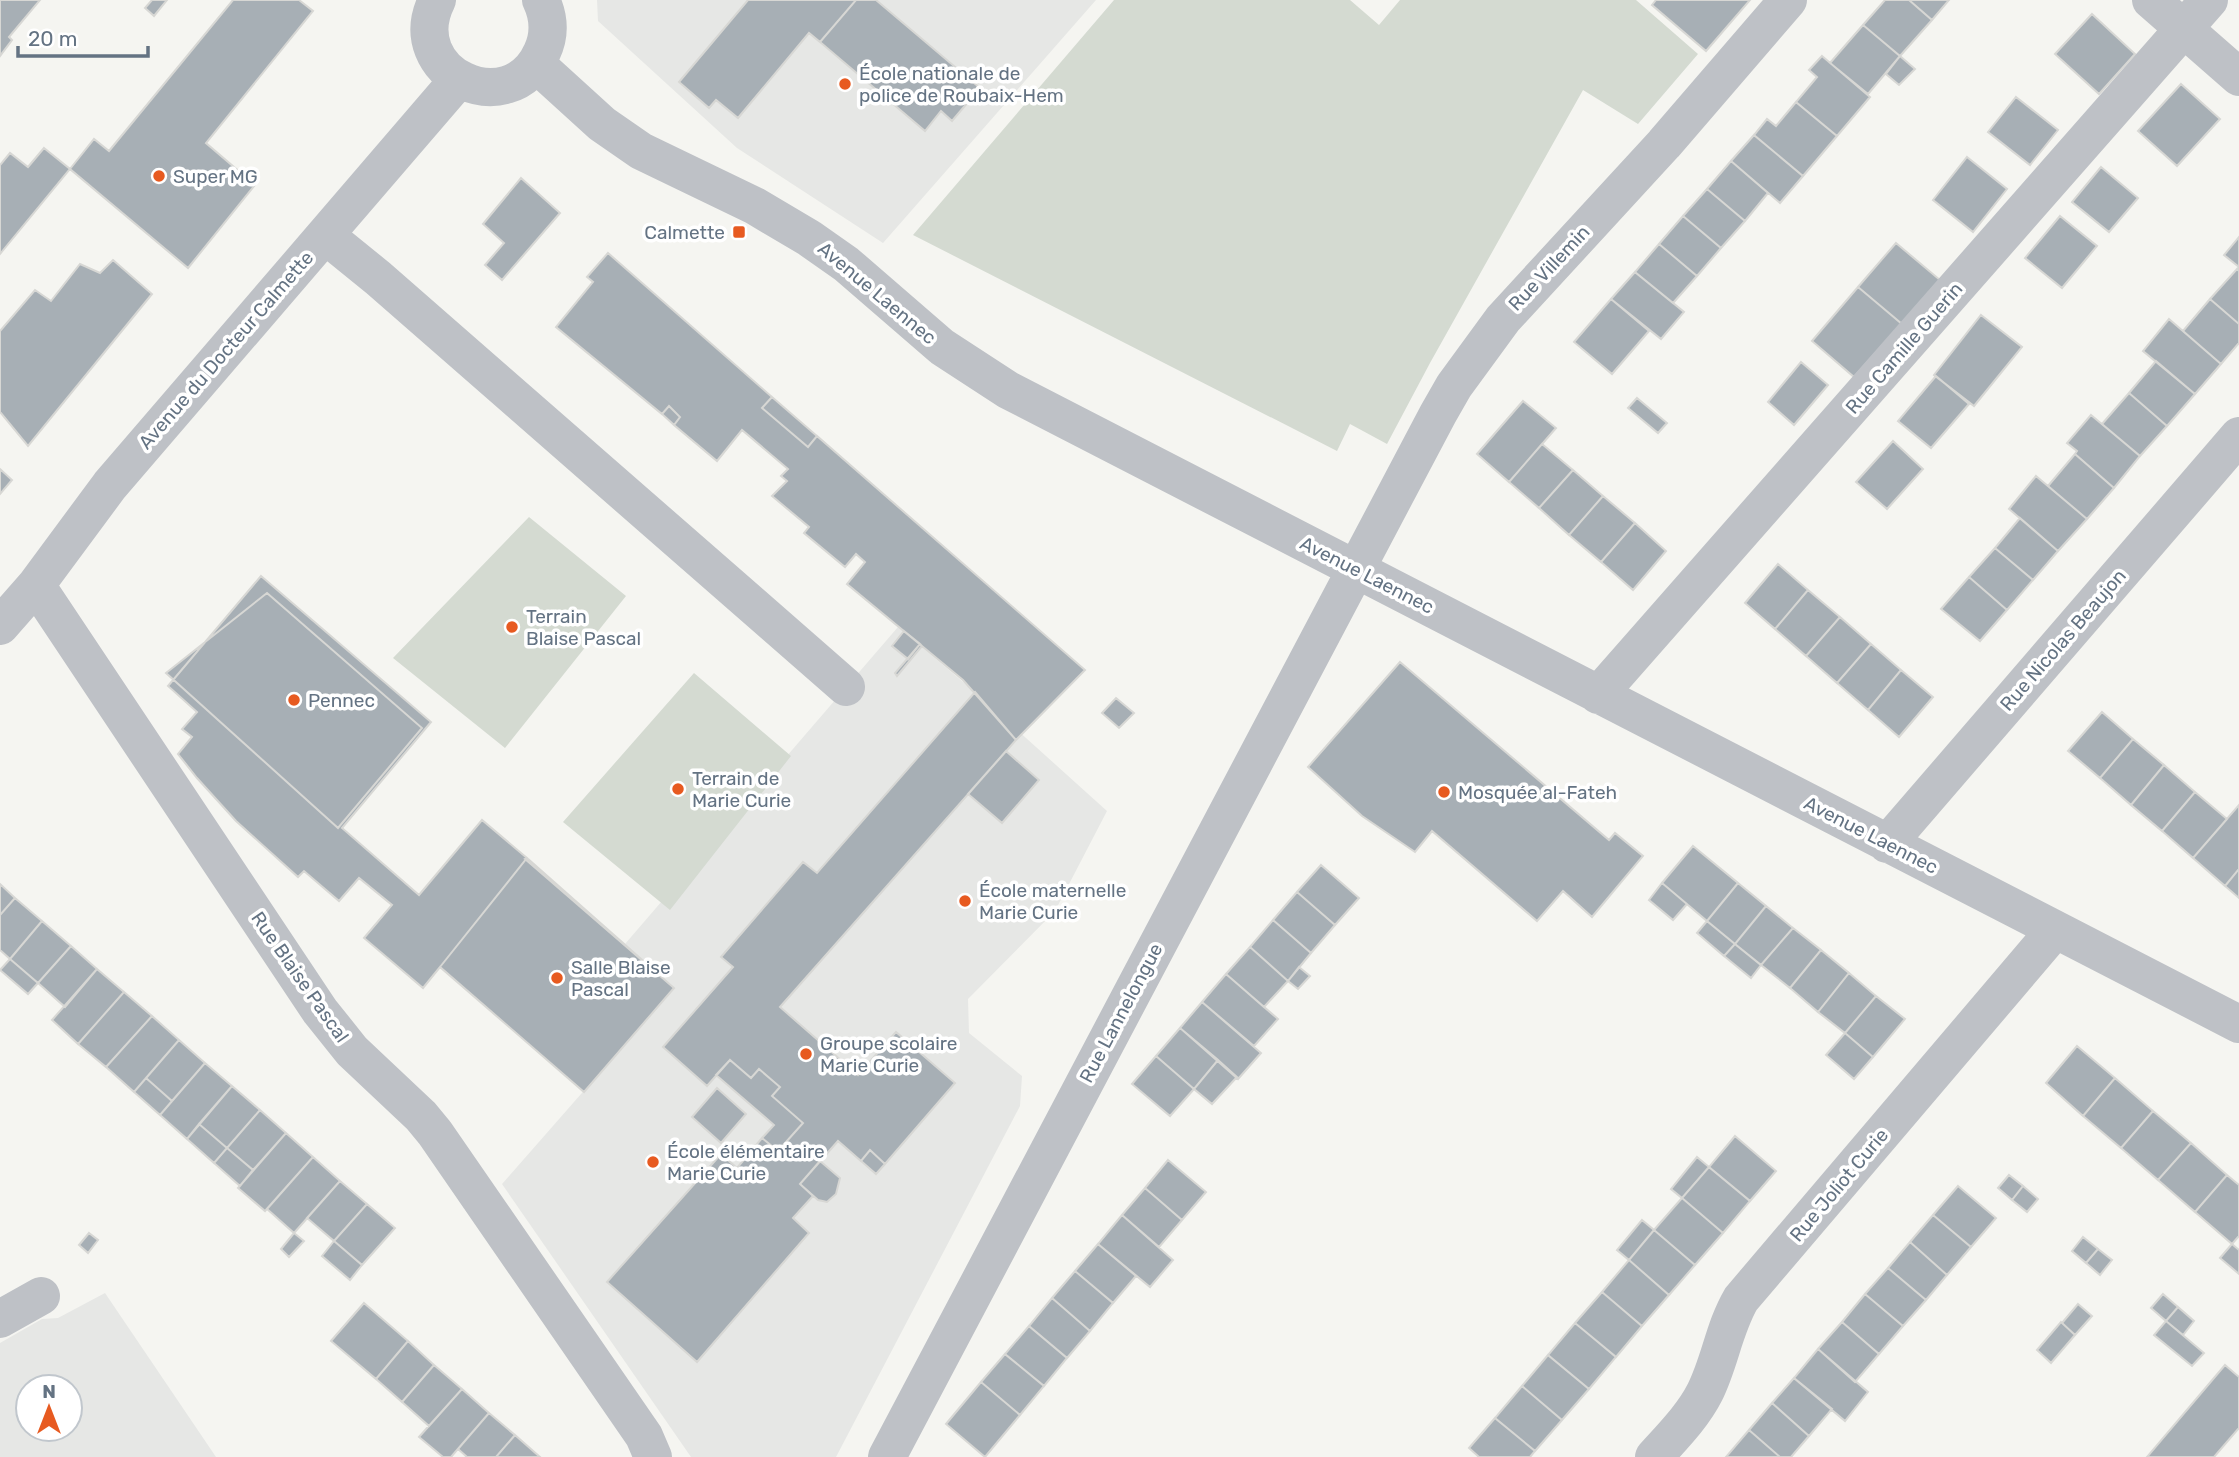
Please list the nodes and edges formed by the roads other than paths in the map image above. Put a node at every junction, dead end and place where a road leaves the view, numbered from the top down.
1 (437, 0) edge
2 (541, 0) edge
3 (1788, 0) edge
4 (2151, 0) edge
5 (2209, 0) edge
6 (2184, 29) junction
7 (536, 64) junction
8 (2239, 77) edge
9 (459, 79) junction
10 (325, 235) junction
11 (2239, 436) edge
12 (1356, 569) junction
13 (36, 585) junction
14 (0, 626) edge
15 (846, 687) dead end
16 (1598, 695) junction
17 (1888, 844) junction
18 (2055, 930) junction
19 (2232, 1010) edge
20 (41, 1296) dead end
21 (0, 1320) edge
22 (653, 1457) edge
23 (887, 1457) edge
24 (1654, 1457) edge

1 - 9 street
2 - 7 street
3 - 12 street, Rue Villemin
4 - 6 street
5 - 6 street, Rue Camille Guerin
6 - 8 street
6 - 16 street, Rue Camille Guerin
7 - 9 street
7 - 12 street, Avenue Laennec
9 - 10 street, Avenue du Docteur Calmette
10 - 13 street, Avenue du Docteur Calmette
10 - 15 street
11 - 17 street, Rue Nicolas Beaujon
12 - 16 street, Avenue Laennec
12 - 23 street, Rue Lannelongue
13 - 14 street, Avenue du Docteur Calmette
13 - 22 street, Rue Blaise Pascal
16 - 17 street, Avenue Laennec
17 - 18 street, Avenue Laennec
18 - 19 street, Avenue Laennec
18 - 24 street, Rue Joliot Curie
20 - 21 street

